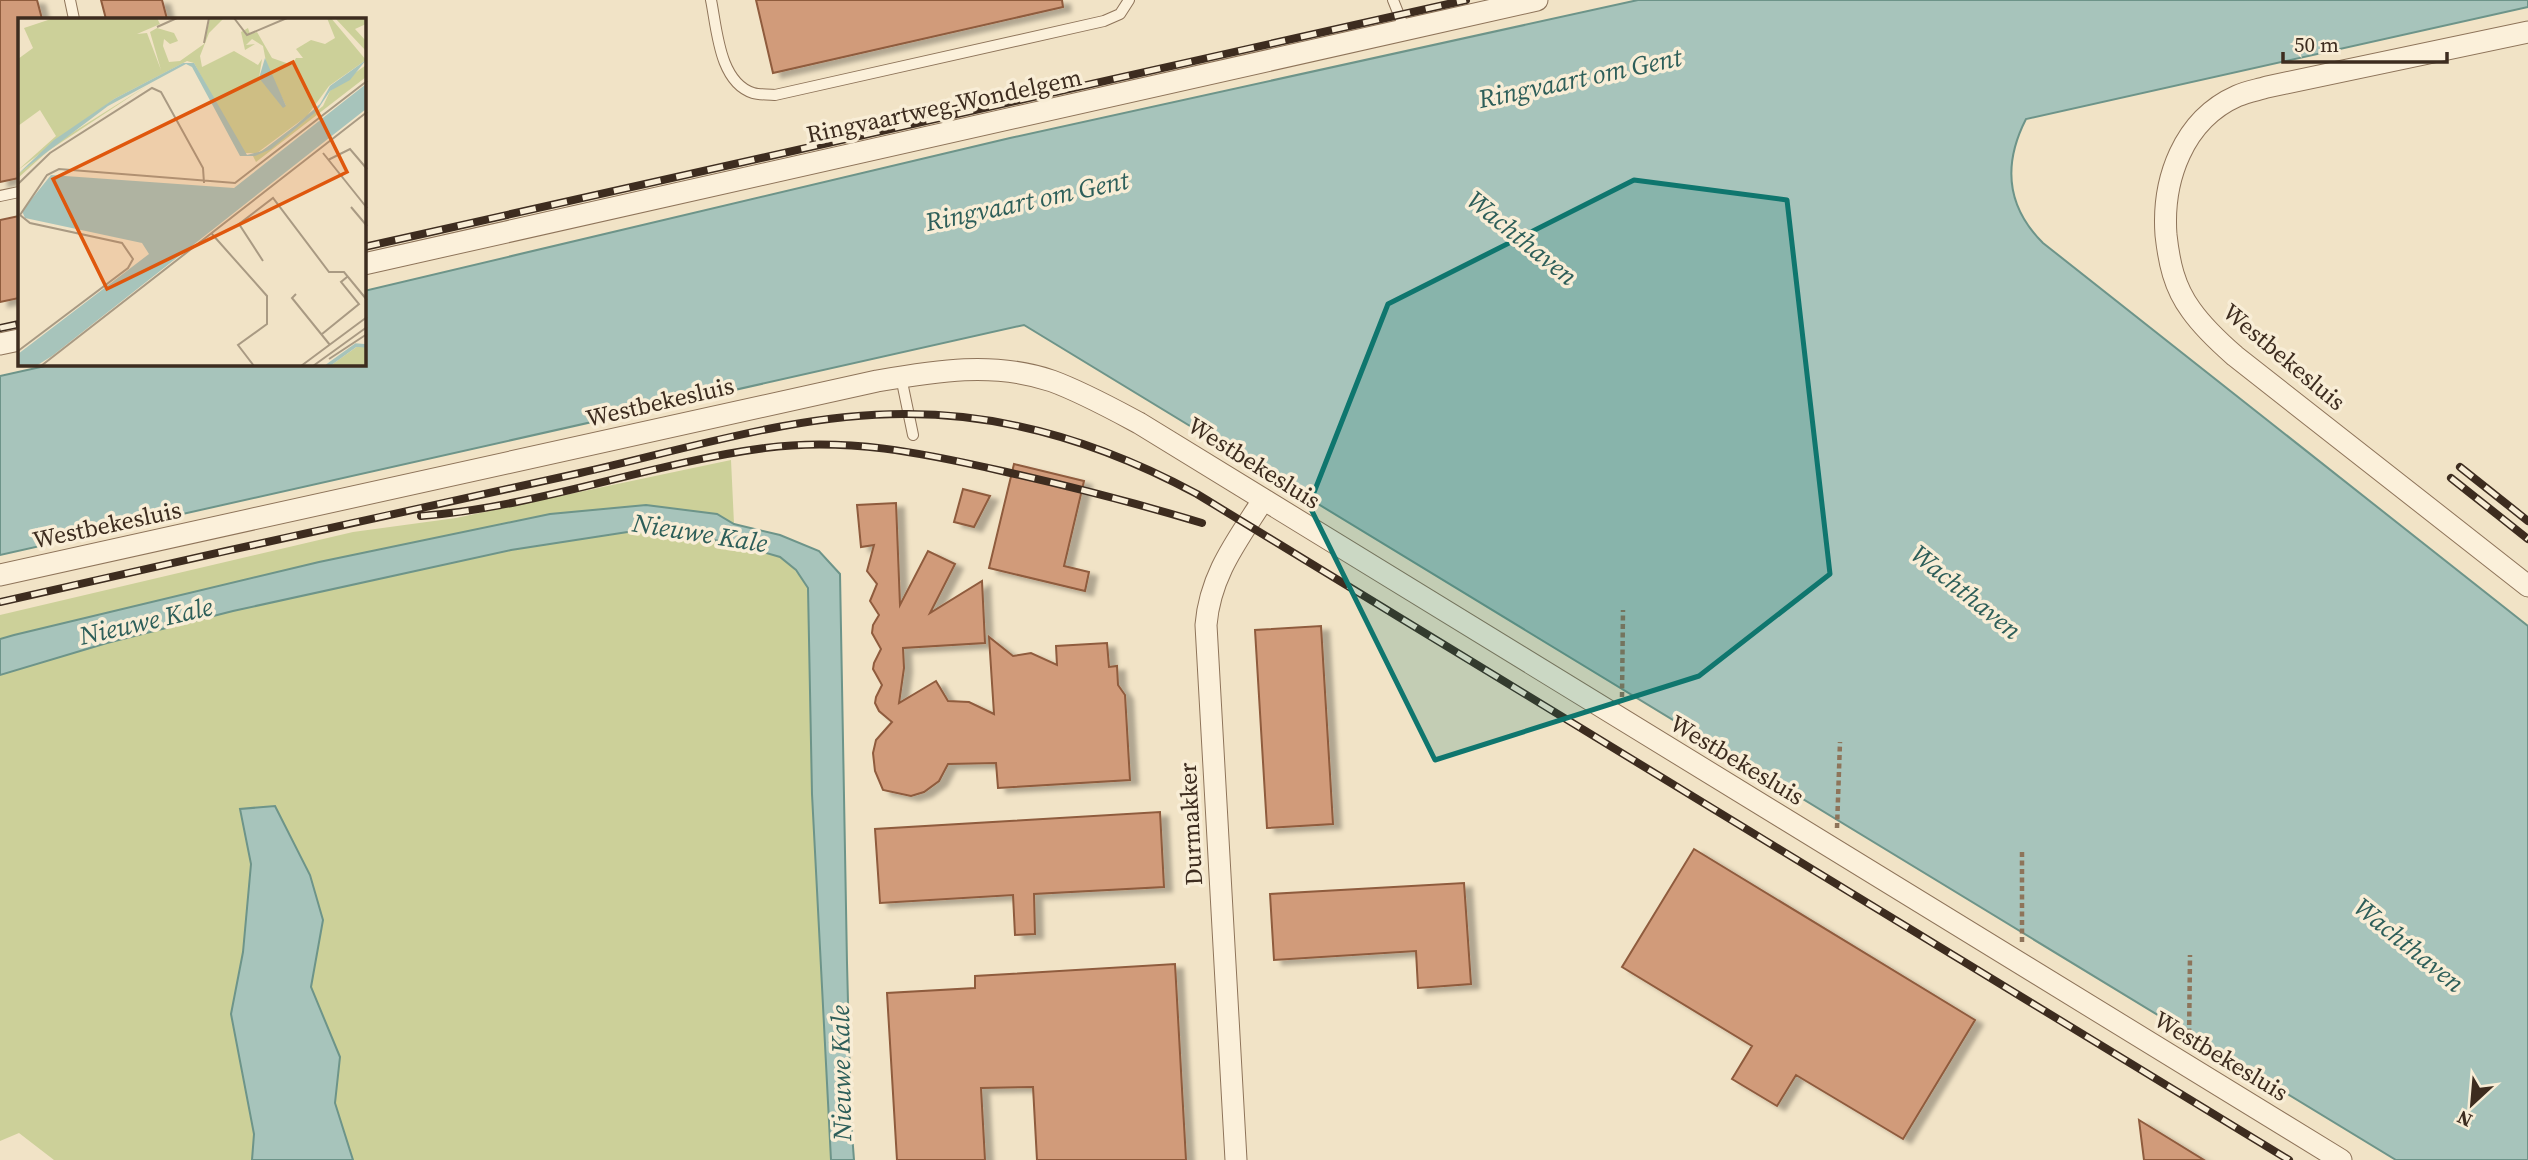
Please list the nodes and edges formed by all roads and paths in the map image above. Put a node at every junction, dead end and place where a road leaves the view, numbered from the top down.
1 (70, 0) edge
2 (711, 0) edge
3 (1129, 0) edge
4 (1393, 0) edge
5 (1537, 0) edge
6 (74, 18) edge
7 (1405, 30) junction
8 (2528, 32) edge
9 (18, 192) edge
10 (0, 196) edge
11 (366, 264) edge
12 (18, 340) edge
13 (0, 344) edge
14 (901, 377) junction
15 (913, 435) dead end
16 (1263, 500) junction
17 (0, 575) edge
18 (2528, 586) edge
19 (1623, 610) dead end
20 (1622, 699) dead end
21 (1840, 741) dead end
22 (1836, 836) dead end
23 (2022, 852) dead end
24 (2022, 949) dead end
25 (2189, 955) dead end
26 (2189, 1050) dead end
27 (1236, 1160) edge
28 (2341, 1160) edge

1 - 6 lane
2 - 3 lane
4 - 7 lane
5 - 7 street, Ringvaartweg-Wondelgem
7 - 11 street, Ringvaartweg-Wondelgem
8 - 18 street, Westbekesluis
9 - 10 lane
12 - 13 street
14 - 15 lane
14 - 16 street, Westbekesluis
14 - 17 street, Westbekesluis
16 - 27 street, Durmakker
16 - 28 street, Westbekesluis
19 - 20 path
21 - 22 path
23 - 24 path
25 - 26 path

